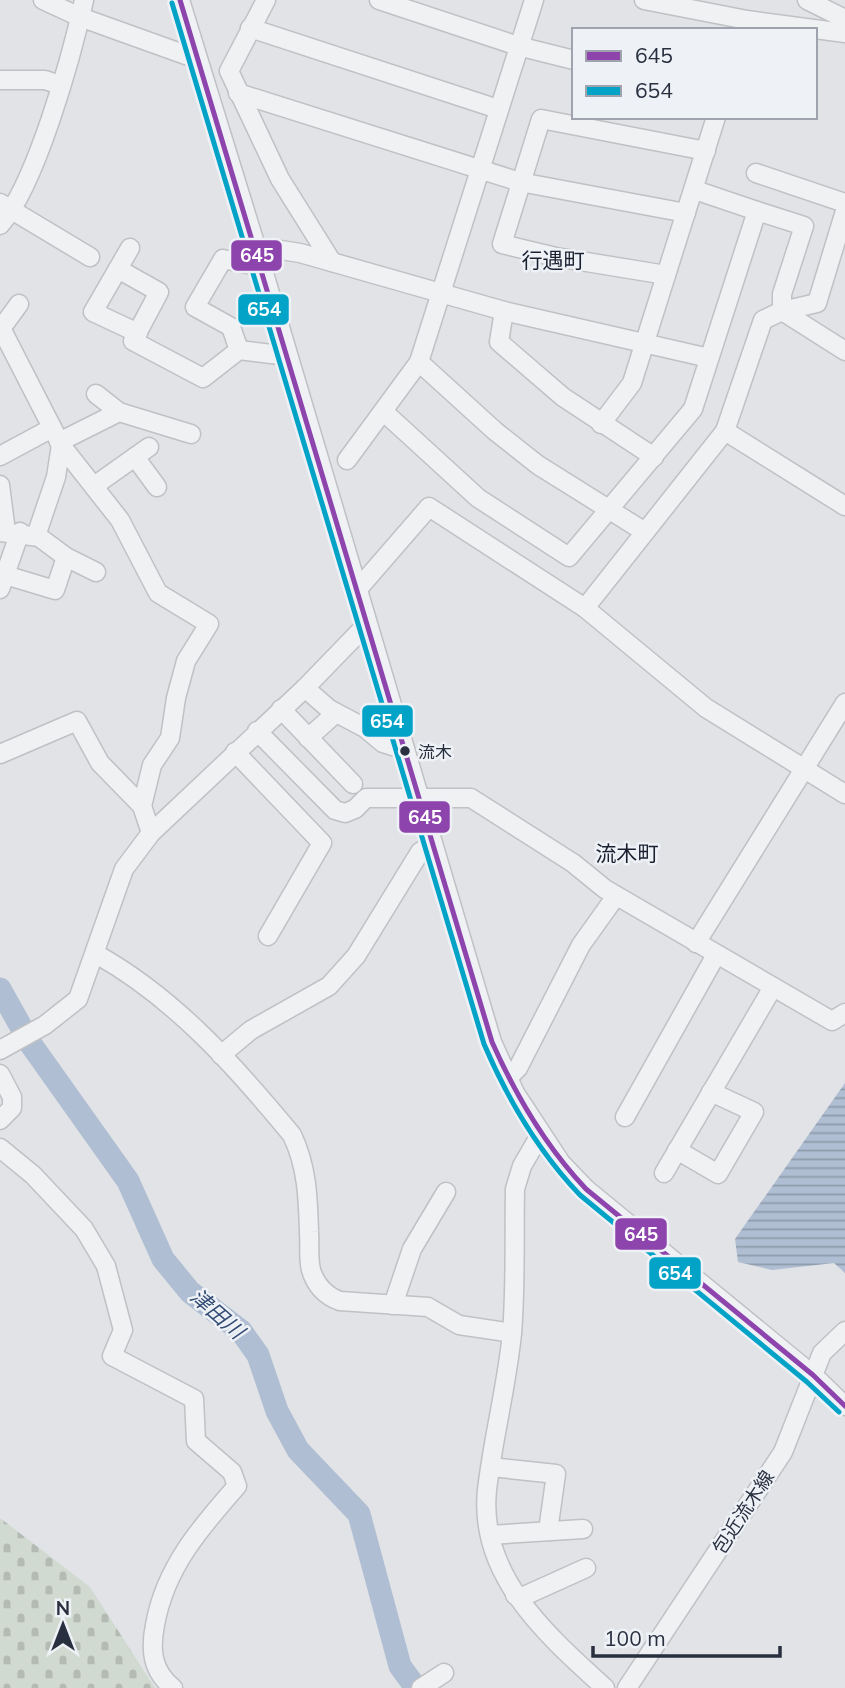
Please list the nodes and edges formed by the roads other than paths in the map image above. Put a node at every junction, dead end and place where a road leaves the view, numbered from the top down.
1 (43, 0) edge
2 (180, 0) edge
3 (266, 0) edge
4 (379, 0) edge
5 (534, 0) edge
6 (807, 0) edge
7 (655, 1) edge
8 (82, 8) edge
9 (845, 19) edge
10 (745, 25) edge
11 (250, 28) junction
12 (782, 28) edge
13 (817, 31) edge
14 (845, 33) edge
15 (518, 46) junction
16 (197, 58) junction
17 (572, 60) edge
18 (0, 80) edge
19 (60, 85) junction
20 (238, 93) junction
21 (498, 109) junction
22 (715, 119) edge
23 (706, 151) junction
24 (479, 169) junction
25 (756, 173) dead end
26 (520, 182) junction
27 (695, 190) junction
28 (845, 203) edge
29 (757, 211) junction
30 (845, 211) edge
31 (4, 213) edge
32 (686, 213) junction
33 (130, 248) dead end
34 (90, 257) dead end
35 (260, 260) junction
36 (332, 262) junction
37 (118, 269) junction
38 (666, 275) junction
39 (440, 293) junction
40 (19, 304) dead end
41 (782, 311) junction
42 (504, 312) junction
43 (0, 328) edge
44 (138, 333) junction
45 (644, 341) junction
46 (239, 349) junction
47 (845, 351) edge
48 (288, 356) junction
49 (709, 358) junction
50 (419, 362) junction
51 (96, 394) dead end
52 (118, 412) junction
53 (384, 412) junction
54 (601, 424) junction
55 (725, 431) junction
56 (191, 434) dead end
57 (57, 438) junction
58 (0, 456) edge
59 (654, 457) junction
60 (347, 460) dead end
61 (0, 485) edge
62 (94, 486) junction
63 (157, 487) dead end
64 (845, 506) edge
65 (609, 511) junction
66 (16, 533) edge
67 (645, 533) junction
68 (66, 557) junction
69 (96, 572) dead end
70 (3, 582) edge
71 (357, 590) junction
72 (585, 608) junction
73 (367, 624) junction
74 (305, 688) junction
75 (845, 703) edge
76 (281, 709) junction
77 (336, 713) junction
78 (257, 731) junction
79 (308, 738) junction
80 (405, 750) junction
81 (235, 752) junction
82 (0, 754) edge
83 (804, 769) junction
84 (304, 778) junction
85 (353, 784) dead end
86 (845, 794) edge
87 (420, 799) junction
88 (282, 801) junction
89 (142, 806) junction
90 (151, 833) junction
91 (433, 844) junction
92 (616, 896) junction
93 (268, 936) dead end
94 (696, 943) junction
95 (96, 954) junction
96 (716, 955) junction
97 (772, 987) junction
98 (845, 1013) edge
99 (5, 1047) edge
100 (221, 1055) junction
101 (0, 1074) edge
102 (508, 1078) junction
103 (711, 1092) junction
104 (626, 1117) dead end
105 (0, 1120) edge
106 (540, 1135) junction
107 (0, 1148) edge
108 (677, 1150) junction
109 (664, 1173) dead end
110 (446, 1192) dead end
111 (393, 1305) junction
112 (845, 1331) edge
113 (512, 1333) junction
114 (813, 1376) junction
115 (845, 1406) edge
116 (491, 1467) junction
117 (583, 1529) dead end
118 (548, 1531) junction
119 (490, 1535) junction
120 (586, 1568) dead end
121 (515, 1595) junction
122 (444, 1673) dead end
123 (173, 1688) edge
124 (421, 1688) edge
125 (605, 1688) edge
126 (627, 1688) edge

1 - 8 street
2 - 16 street
3 - 11 street
4 - 15 street
5 - 15 street
6 - 9 street
7 - 10 street
8 - 16 street
8 - 19 street
10 - 12 street
11 - 20 street
11 - 21 street
13 - 14 street
15 - 17 street
15 - 21 street
16 - 35 street
18 - 19 street
19 - 31 street
20 - 24 street
20 - 36 street
21 - 24 street
22 - 23 street
23 - 26 street
23 - 27 street
24 - 26 street
24 - 39 street
25 - 28 street
26 - 32 street
26 - 38 street
27 - 29 street
27 - 32 street
29 - 41 street
29 - 49 street
30 - 41 street
31 - 34 street
32 - 38 street
33 - 37 street
35 - 36 street
35 - 46 street
35 - 48 street
36 - 39 street
37 - 44 street
37 - 44 street
38 - 45 street
39 - 42 street
39 - 50 street
40 - 43 street
41 - 47 street
41 - 55 street
42 - 45 street
42 - 54 street
43 - 57 street
44 - 46 street
45 - 49 street
45 - 54 street
46 - 48 street
48 - 71 street
49 - 59 street
50 - 53 street
50 - 65 street
51 - 52 street
52 - 56 street
52 - 57 street
53 - 60 street
53 - 65 street
54 - 59 street
55 - 64 street
55 - 67 street
57 - 58 street
57 - 62 street
57 - 66 street
59 - 65 street
61 - 66 street
62 - 63 street
62 - 89 street
65 - 67 street
66 - 68 street
66 - 70 street
67 - 72 street
68 - 69 street
68 - 70 street
71 - 72 street
71 - 73 street
72 - 83 street
73 - 74 street
73 - 80 street
74 - 76 street
74 - 77 street
75 - 83 street
76 - 78 street
76 - 79 street
77 - 79 street
77 - 80 street
78 - 81 street
78 - 84 street
79 - 85 street
80 - 87 street
81 - 88 street
81 - 90 street
82 - 89 street
83 - 86 street
83 - 94 street
84 - 87 street
84 - 88 street
87 - 91 street
87 - 92 street
88 - 93 street
89 - 90 street
90 - 95 street
91 - 100 street
91 - 102 street
92 - 94 street
92 - 102 street
94 - 96 street
95 - 99 street
95 - 100 street
96 - 97 street
96 - 104 street
97 - 98 street
97 - 103 street
100 - 111 street
101 - 105 street
102 - 106 street
103 - 108 street
103 - 108 street
106 - 113 street
106 - 114 street
107 - 123 street
108 - 109 street
110 - 111 street
111 - 113 street
112 - 114 street, 包近流木線
113 - 116 street
114 - 115 street
114 - 126 street, 包近流木線
116 - 118 street
116 - 119 street
117 - 118 street
118 - 119 street
119 - 121 street
120 - 121 street
121 - 125 street
122 - 124 street

